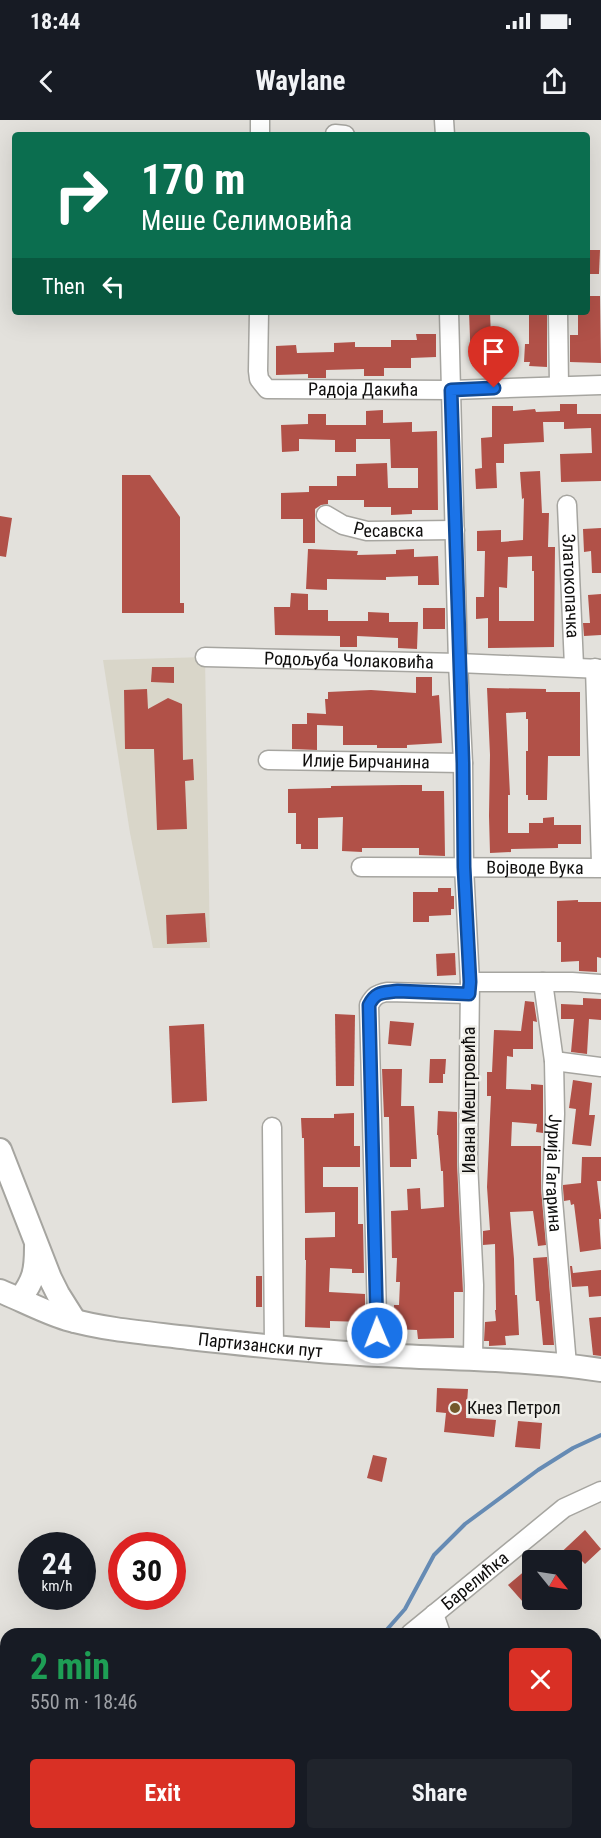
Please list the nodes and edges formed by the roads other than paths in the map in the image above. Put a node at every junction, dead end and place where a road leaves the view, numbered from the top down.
1 (259, 315) edge
2 (449, 315) edge
3 (558, 315) edge
4 (601, 385) edge
5 (559, 386) junction
6 (451, 390) junction
7 (567, 505) dead end
8 (326, 515) dead end
9 (455, 530) junction
10 (205, 657) dead end
11 (458, 663) junction
12 (574, 666) junction
13 (598, 668) edge
14 (268, 759) dead end
15 (463, 763) junction
16 (601, 863) edge
17 (361, 867) dead end
18 (464, 867) junction
19 (601, 868) edge
20 (543, 982) junction
21 (601, 984) edge
22 (469, 988) junction
23 (554, 1061) junction
24 (601, 1067) edge
25 (272, 1127) dead end
26 (0, 1150) edge
27 (36, 1243) junction
28 (10, 1295) edge
29 (75, 1321) junction
30 (273, 1347) junction
31 (378, 1355) junction
32 (473, 1359) junction
33 (567, 1365) junction
34 (601, 1370) edge
35 (601, 1491) edge
36 (434, 1614) junction
37 (417, 1628) edge
38 (439, 1628) edge

1 - 6 street, Радоја Дакића
2 - 6 street, Ивана Мештровића
3 - 5 street
4 - 5 street, Радоја Дакића
5 - 6 street, Радоја Дакића
6 - 9 street, Ивана Мештровића
7 - 12 street, Златокопачка
8 - 9 street, Ресавска
9 - 11 street, Ивана Мештровића
10 - 11 street, Родољуба Чолаковића
11 - 12 street, Родољуба Чолаковића
11 - 15 street, Ивана Мештровића
12 - 13 street, Родољуба Чолаковића
13 - 16 street
14 - 15 street, Илије Бирчанина
15 - 18 street, Ивана Мештровића
17 - 18 street, Војводе Вука
18 - 19 street, Војводе Вука
18 - 22 street, Ивана Мештровића
20 - 21 street
20 - 22 street
20 - 23 street, Јурија Гагарина
22 - 31 street
22 - 32 street, Ивана Мештровића
23 - 24 street
23 - 33 street, Јурија Гагарина
25 - 30 street
26 - 27 main road
27 - 28 main road
27 - 29 main road
28 - 29 main road, Партизански пут
29 - 30 main road, Партизански пут
30 - 31 main road, Партизански пут
31 - 32 main road, Партизански пут
32 - 33 main road, Партизански пут
33 - 34 main road, Партизански пут
35 - 36 street, Барелићка
36 - 37 street, Барелићка
36 - 38 street

